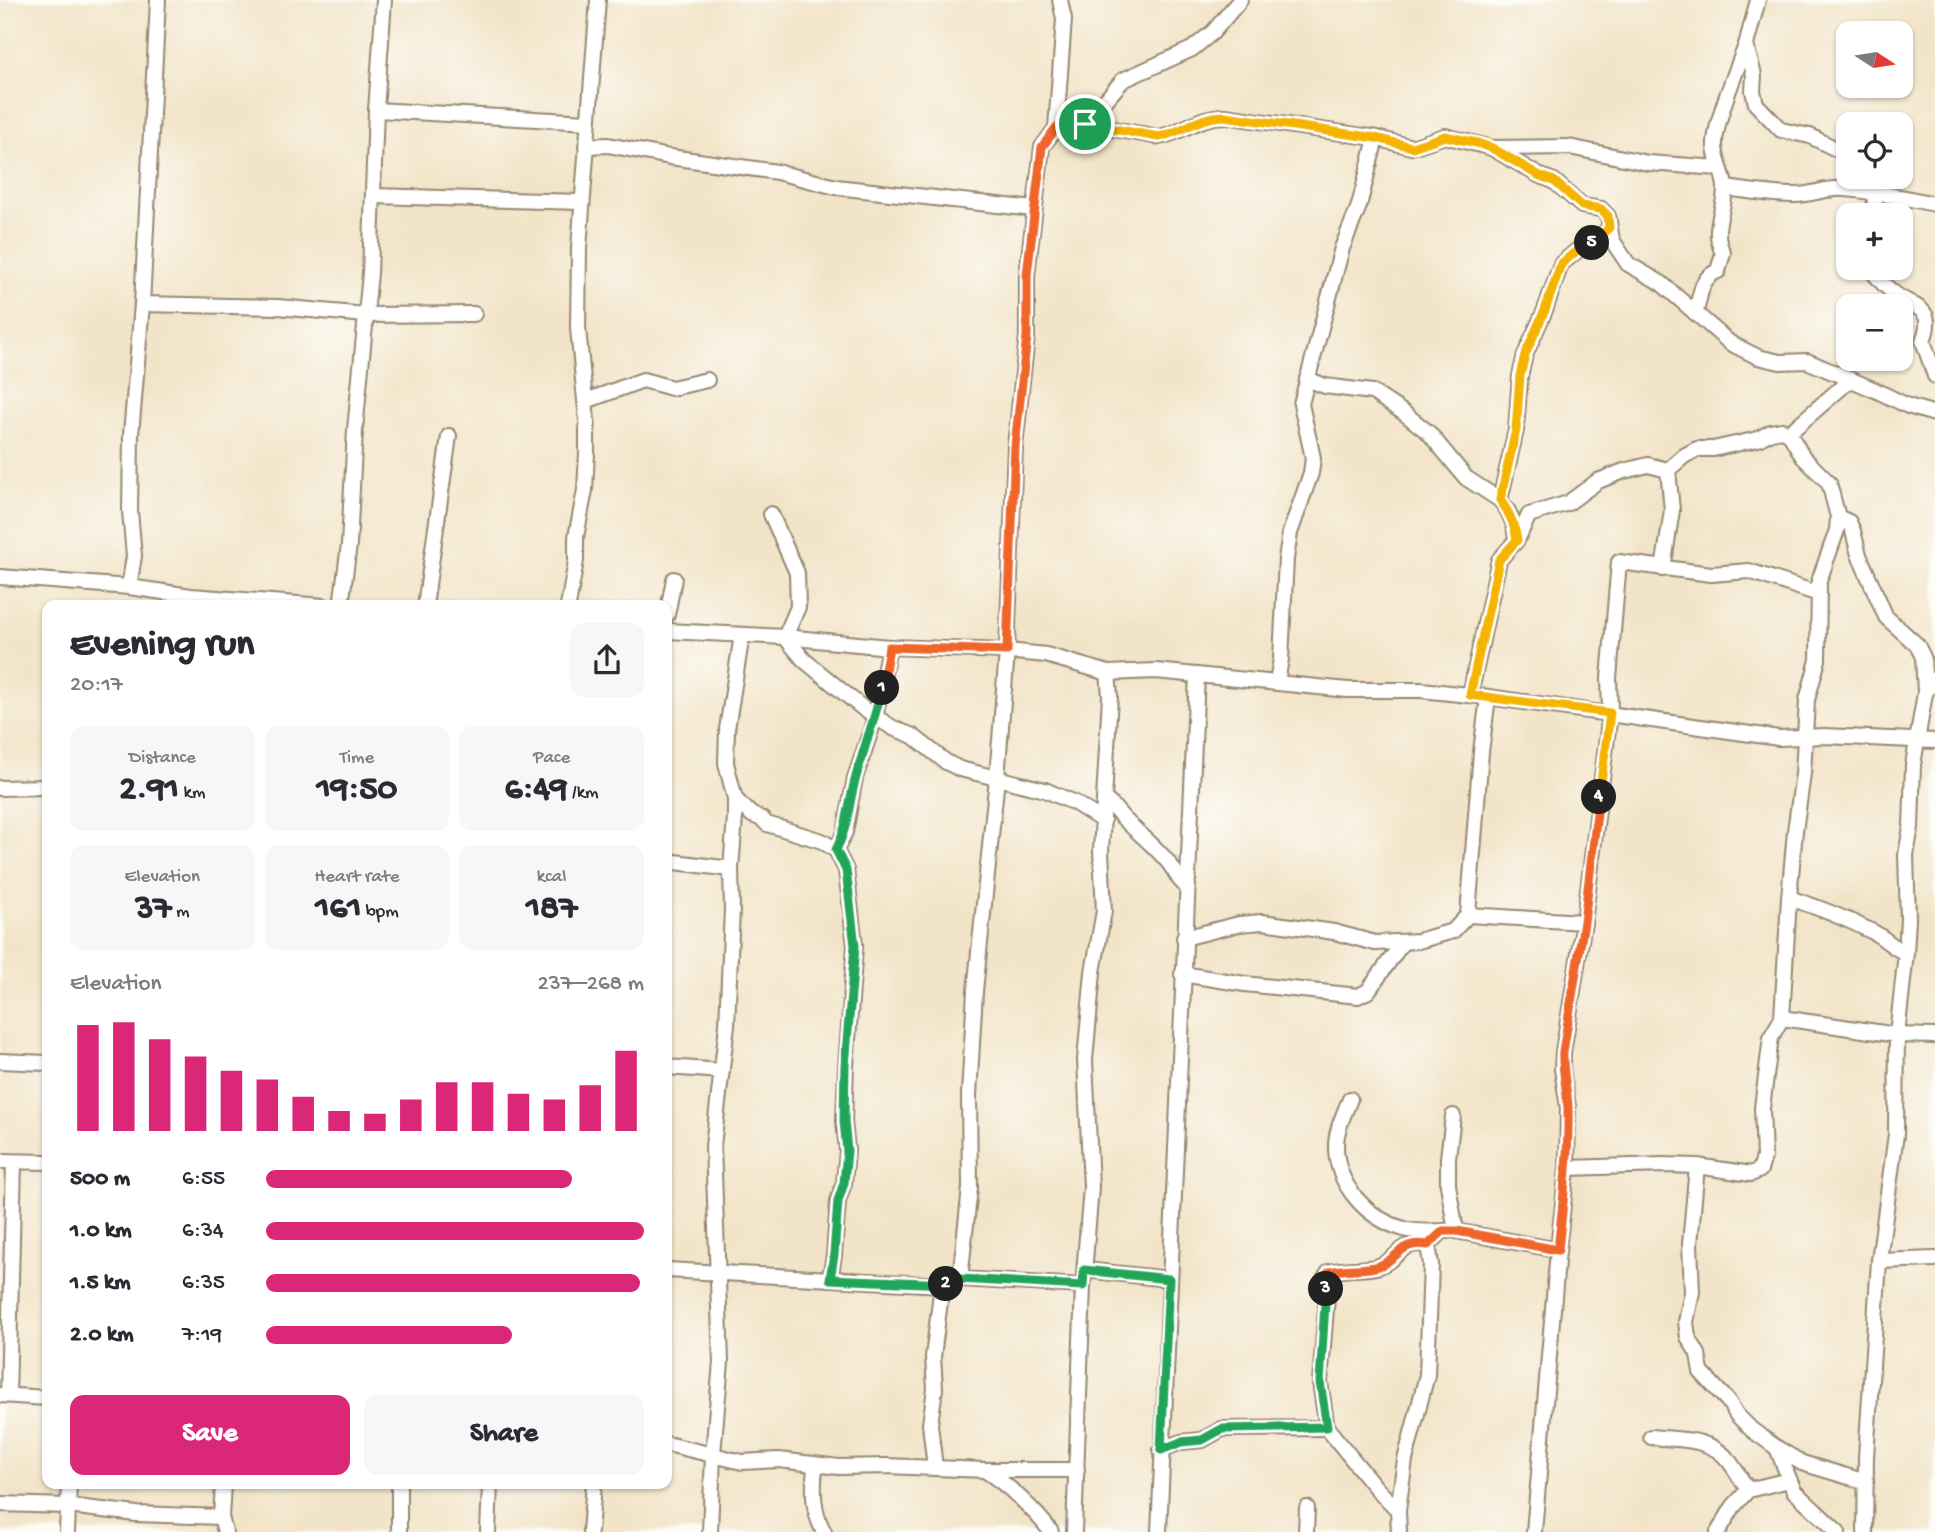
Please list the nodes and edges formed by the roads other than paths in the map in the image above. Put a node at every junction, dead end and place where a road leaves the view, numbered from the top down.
1 (158, 0) edge
2 (384, 0) edge
3 (598, 0) edge
4 (1060, 0) edge
5 (1240, 0) edge
6 (1758, 0) edge
7 (1746, 46) junction
8 (376, 110) junction
9 (588, 122) junction
10 (1085, 124) junction
11 (1056, 128) junction
12 (1376, 138) junction
13 (586, 146) junction
14 (1492, 148) junction
15 (1836, 149) edge
16 (1719, 168) junction
17 (1726, 188) junction
18 (1836, 188) edge
19 (1888, 189) edge
20 (374, 197) junction
21 (582, 202) junction
22 (1935, 204) edge
23 (1034, 209) junction
24 (1609, 228) junction
25 (1879, 280) edge
26 (142, 304) junction
27 (1695, 313) junction
28 (474, 314) dead end
29 (366, 315) junction
30 (1935, 376) edge
31 (1307, 379) junction
32 (707, 380) dead end
33 (1850, 380) junction
34 (586, 401) junction
35 (1935, 414) edge
36 (1789, 433) junction
37 (449, 436) dead end
38 (1668, 470) junction
39 (1500, 500) junction
40 (771, 514) dead end
41 (1838, 517) junction
42 (1517, 540) junction
43 (1662, 569) junction
44 (0, 577) edge
45 (674, 579) dead end
46 (129, 587) junction
47 (1819, 594) junction
48 (225, 600) edge
49 (342, 600) edge
50 (426, 600) edge
51 (569, 600) edge
52 (670, 600) edge
53 (672, 631) edge
54 (742, 635) junction
55 (785, 637) junction
56 (889, 647) junction
57 (1007, 651) junction
58 (1108, 673) junction
59 (1197, 675) junction
60 (1935, 680) edge
61 (1278, 682) junction
62 (1925, 693) junction
63 (1470, 695) junction
64 (1488, 697) junction
65 (1610, 713) junction
66 (875, 718) junction
67 (1806, 736) junction
68 (1916, 741) junction
69 (1935, 741) edge
70 (997, 778) junction
71 (42, 787) edge
72 (0, 788) edge
73 (735, 799) junction
74 (1105, 800) junction
75 (1103, 821) junction
76 (836, 850) junction
77 (672, 862) edge
78 (731, 869) junction
79 (1188, 887) junction
80 (1789, 898) junction
81 (1468, 915) junction
82 (1584, 922) junction
83 (1184, 938) junction
84 (1403, 942) junction
85 (1906, 953) junction
86 (1182, 974) junction
87 (1782, 1018) junction
88 (1897, 1035) junction
89 (1935, 1035) edge
90 (0, 1062) edge
91 (42, 1063) edge
92 (672, 1067) edge
93 (722, 1071) junction
94 (1350, 1099) dead end
95 (1453, 1116) dead end
96 (7, 1162) edge
97 (42, 1163) edge
98 (1697, 1166) junction
99 (1567, 1168) junction
100 (1450, 1231) junction
101 (1428, 1245) junction
102 (1558, 1250) junction
103 (1935, 1259) edge
104 (1879, 1261) junction
105 (672, 1270) edge
106 (1084, 1270) junction
107 (718, 1273) junction
108 (830, 1279) junction
109 (960, 1279) junction
110 (1169, 1279) junction
111 (942, 1285) junction
112 (1083, 1286) junction
113 (4, 1395) edge
114 (42, 1398) edge
115 (1327, 1427) junction
116 (1651, 1437) dead end
117 (672, 1445) edge
118 (1777, 1448) junction
119 (1161, 1450) junction
120 (713, 1454) junction
121 (815, 1466) junction
122 (935, 1468) junction
123 (985, 1470) junction
124 (1077, 1470) junction
125 (1789, 1480) junction
126 (1866, 1482) junction
127 (68, 1489) edge
128 (223, 1489) edge
129 (399, 1489) edge
130 (491, 1489) edge
131 (594, 1489) edge
132 (1748, 1490) junction
133 (0, 1504) edge
134 (68, 1506) junction
135 (1307, 1508) dead end
136 (1398, 1510) junction
137 (221, 1517) junction
138 (67, 1532) edge
139 (225, 1532) edge
140 (399, 1532) edge
141 (488, 1532) edge
142 (590, 1532) edge
143 (710, 1532) edge
144 (824, 1532) edge
145 (1051, 1532) edge
146 (1074, 1532) edge
147 (1159, 1532) edge
148 (1306, 1532) edge
149 (1399, 1532) edge
150 (1534, 1532) edge
151 (1718, 1532) edge
152 (1838, 1532) edge
153 (1865, 1532) edge

1 - 26 street
2 - 8 street
3 - 9 street
4 - 11 street
5 - 10 street
6 - 7 street
7 - 15 street
7 - 16 street
8 - 9 street
8 - 20 street
9 - 13 street
10 - 11 street
10 - 12 street
11 - 23 street
12 - 14 street
12 - 31 street
13 - 21 street
13 - 23 street
14 - 16 street
14 - 24 street
16 - 17 street
17 - 18 street
17 - 27 street
19 - 22 street
20 - 21 street
20 - 29 street
21 - 34 street
23 - 57 street
24 - 27 street
24 - 39 street
25 - 30 street
26 - 29 street
26 - 46 street
27 - 33 street
28 - 29 street
29 - 49 street
31 - 39 street
31 - 61 street
32 - 34 street
33 - 35 street
33 - 36 street
34 - 51 street
36 - 38 street
36 - 41 street
37 - 50 street
38 - 42 street
38 - 43 street
39 - 42 street
40 - 55 street
41 - 47 street
41 - 62 street
42 - 63 street
43 - 47 street
43 - 65 street
44 - 46 street
45 - 52 street
46 - 48 street
47 - 67 street
53 - 54 street
54 - 55 street
54 - 73 street
55 - 56 street
55 - 66 street
56 - 57 street
56 - 66 street
57 - 58 street
57 - 70 street
58 - 59 street
58 - 74 street
59 - 61 street
59 - 79 street
60 - 62 street
61 - 63 street
62 - 68 street
63 - 64 street
64 - 65 street
64 - 81 street
65 - 67 street
65 - 82 street
66 - 70 street
66 - 76 street
67 - 68 street
67 - 80 street
68 - 69 street
68 - 85 street
70 - 75 street
70 - 109 street
71 - 72 street
73 - 76 street
73 - 78 street
74 - 75 street
74 - 79 street
75 - 106 street
76 - 108 street
77 - 78 street
78 - 93 street
79 - 83 street
80 - 85 street
80 - 87 street
81 - 82 street
81 - 84 street
82 - 99 street
83 - 84 street
83 - 86 street
84 - 86 street
85 - 88 street
86 - 110 street
87 - 88 street
87 - 98 street
88 - 89 street
88 - 104 street
90 - 91 street
92 - 93 street
93 - 107 street
94 - 100 street
95 - 100 street
96 - 97 street
96 - 113 street
98 - 99 street
98 - 118 street
99 - 102 street
100 - 101 street
100 - 102 street
101 - 115 street
101 - 136 street
102 - 150 street
103 - 104 street
104 - 126 street
105 - 107 street
106 - 110 street
106 - 112 street
107 - 108 street
107 - 120 street
108 - 111 street
109 - 111 street
109 - 112 street
110 - 119 street
111 - 122 street
112 - 124 street
113 - 114 street
115 - 119 street
115 - 136 street
116 - 132 street
117 - 120 street
118 - 125 street
118 - 126 street
119 - 147 street
120 - 121 street
120 - 143 street
121 - 122 street
121 - 144 street
122 - 123 street
123 - 124 street
123 - 145 street
124 - 146 street
125 - 132 street
125 - 152 street
126 - 153 street
127 - 134 street
128 - 137 street
129 - 140 street
130 - 141 street
131 - 142 street
132 - 151 street
133 - 134 street
134 - 137 street
134 - 138 street
135 - 148 street
136 - 149 street
137 - 139 street

